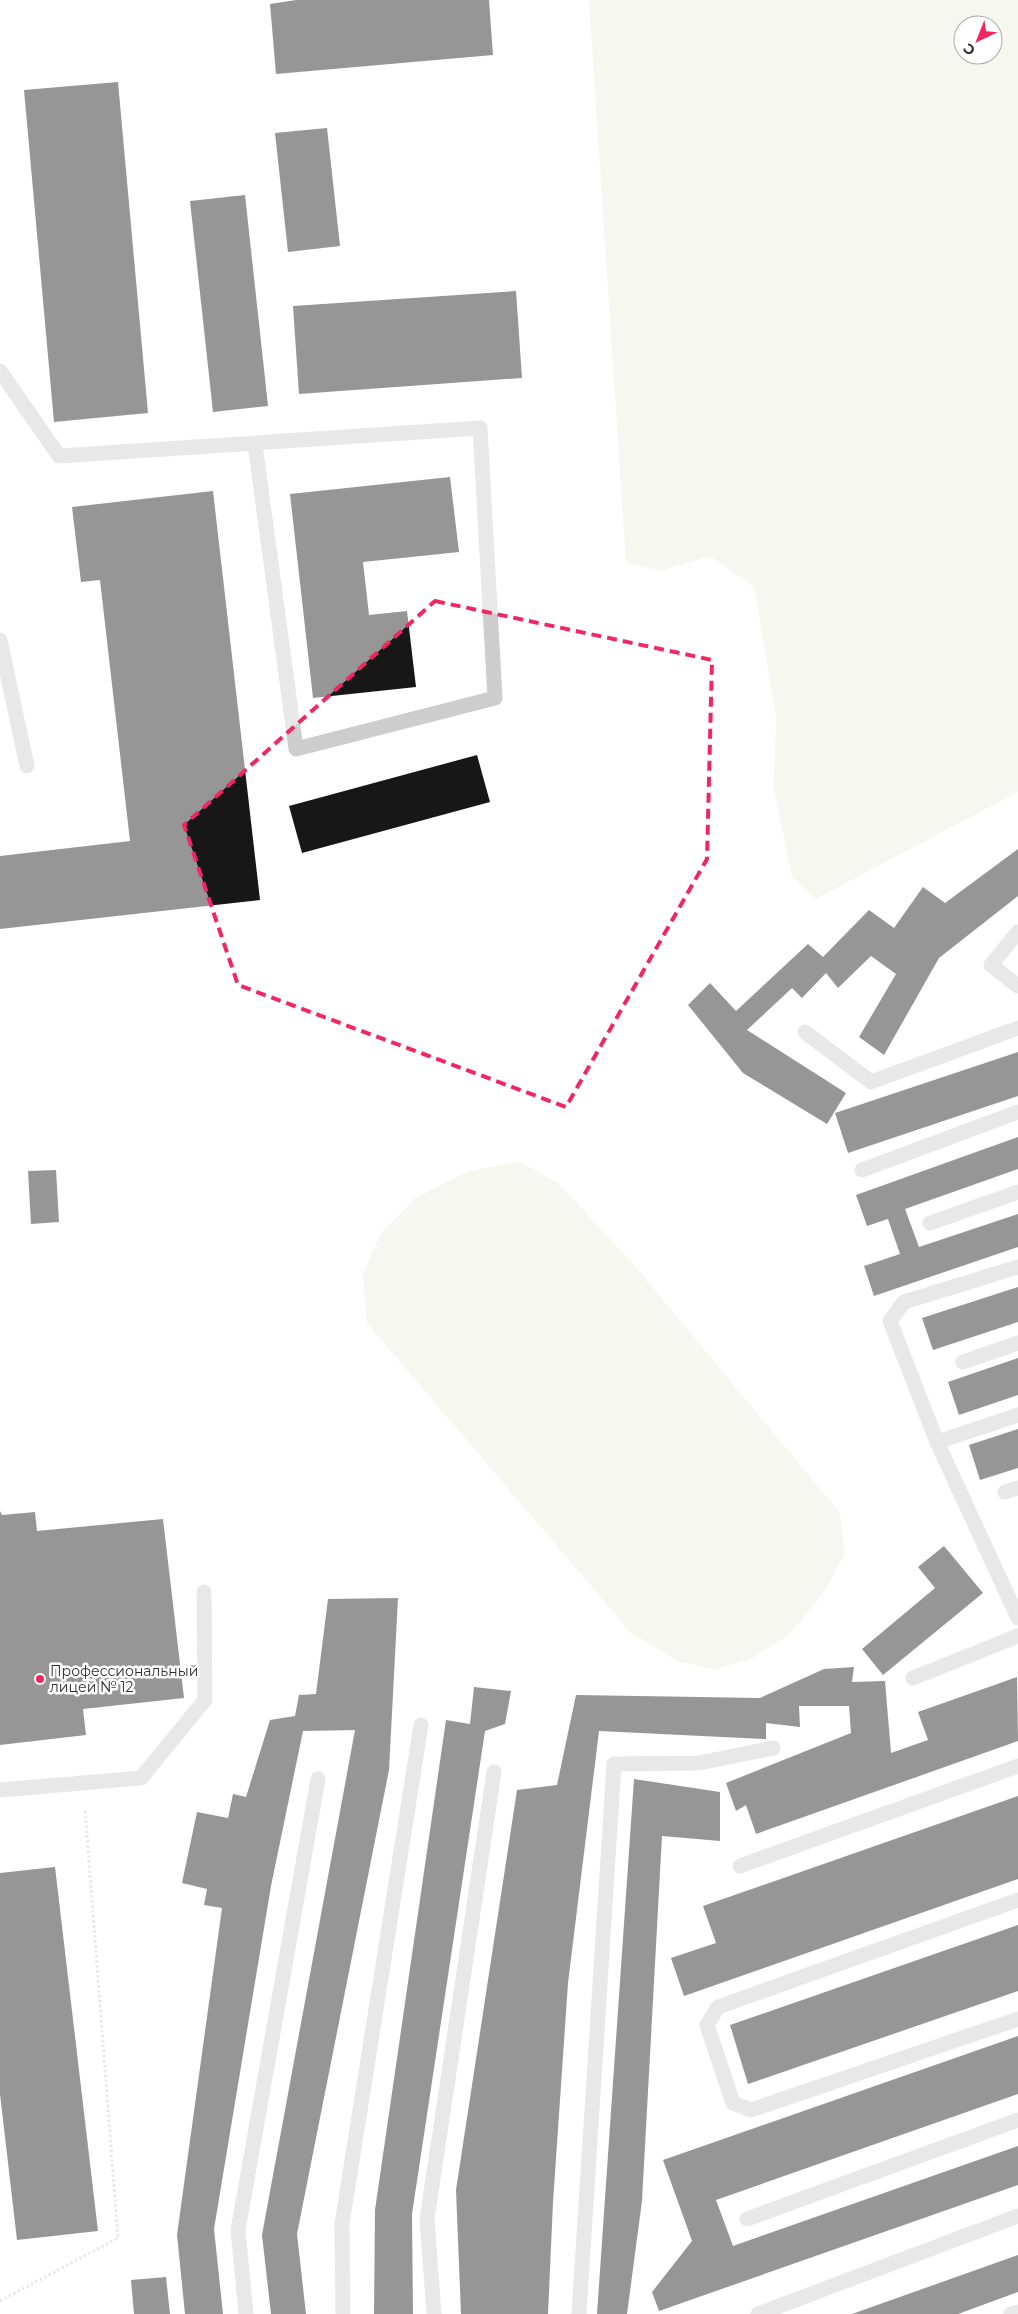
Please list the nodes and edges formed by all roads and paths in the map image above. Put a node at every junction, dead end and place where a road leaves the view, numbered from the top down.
1 (0, 371) edge
2 (255, 444) junction
3 (0, 640) edge
4 (27, 766) dead end
5 (1018, 932) edge
6 (1018, 986) edge
7 (1018, 1028) edge
8 (805, 1032) dead end
9 (1018, 1112) edge
10 (862, 1170) dead end
11 (1018, 1192) edge
12 (930, 1223) dead end
13 (1018, 1267) edge
14 (1018, 1344) edge
15 (963, 1362) dead end
16 (1018, 1415) edge
17 (937, 1442) junction
18 (204, 1592) dead end
19 (1018, 1618) edge
20 (1018, 1636) edge
21 (913, 1678) dead end
22 (421, 1725) dead end
23 (773, 1748) dead end
24 (1018, 1766) edge
25 (494, 1772) dead end
26 (318, 1778) dead end
27 (83, 1783) junction
28 (0, 1790) edge
29 (740, 1866) dead end
30 (1018, 1900) edge
31 (1018, 2019) edge
32 (1018, 2120) edge
33 (1018, 2216) edge
34 (747, 2219) dead end
35 (0, 2302) edge
36 (1018, 2312) edge
37 (246, 2314) edge
38 (342, 2314) edge
39 (434, 2314) edge
40 (579, 2314) edge
41 (758, 2314) edge
42 (1012, 2314) edge

1 - 2 lane
2 - 2 lane
3 - 4 lane
5 - 6 lane
7 - 8 lane
9 - 10 lane
11 - 12 lane
13 - 17 lane
14 - 15 lane
16 - 17 lane
17 - 19 lane
18 - 27 lane
20 - 21 lane
22 - 38 lane
23 - 40 lane
24 - 29 lane
25 - 39 lane
26 - 37 lane
27 - 28 lane
27 - 35 path
30 - 31 lane
32 - 34 lane
33 - 41 lane
36 - 42 lane

